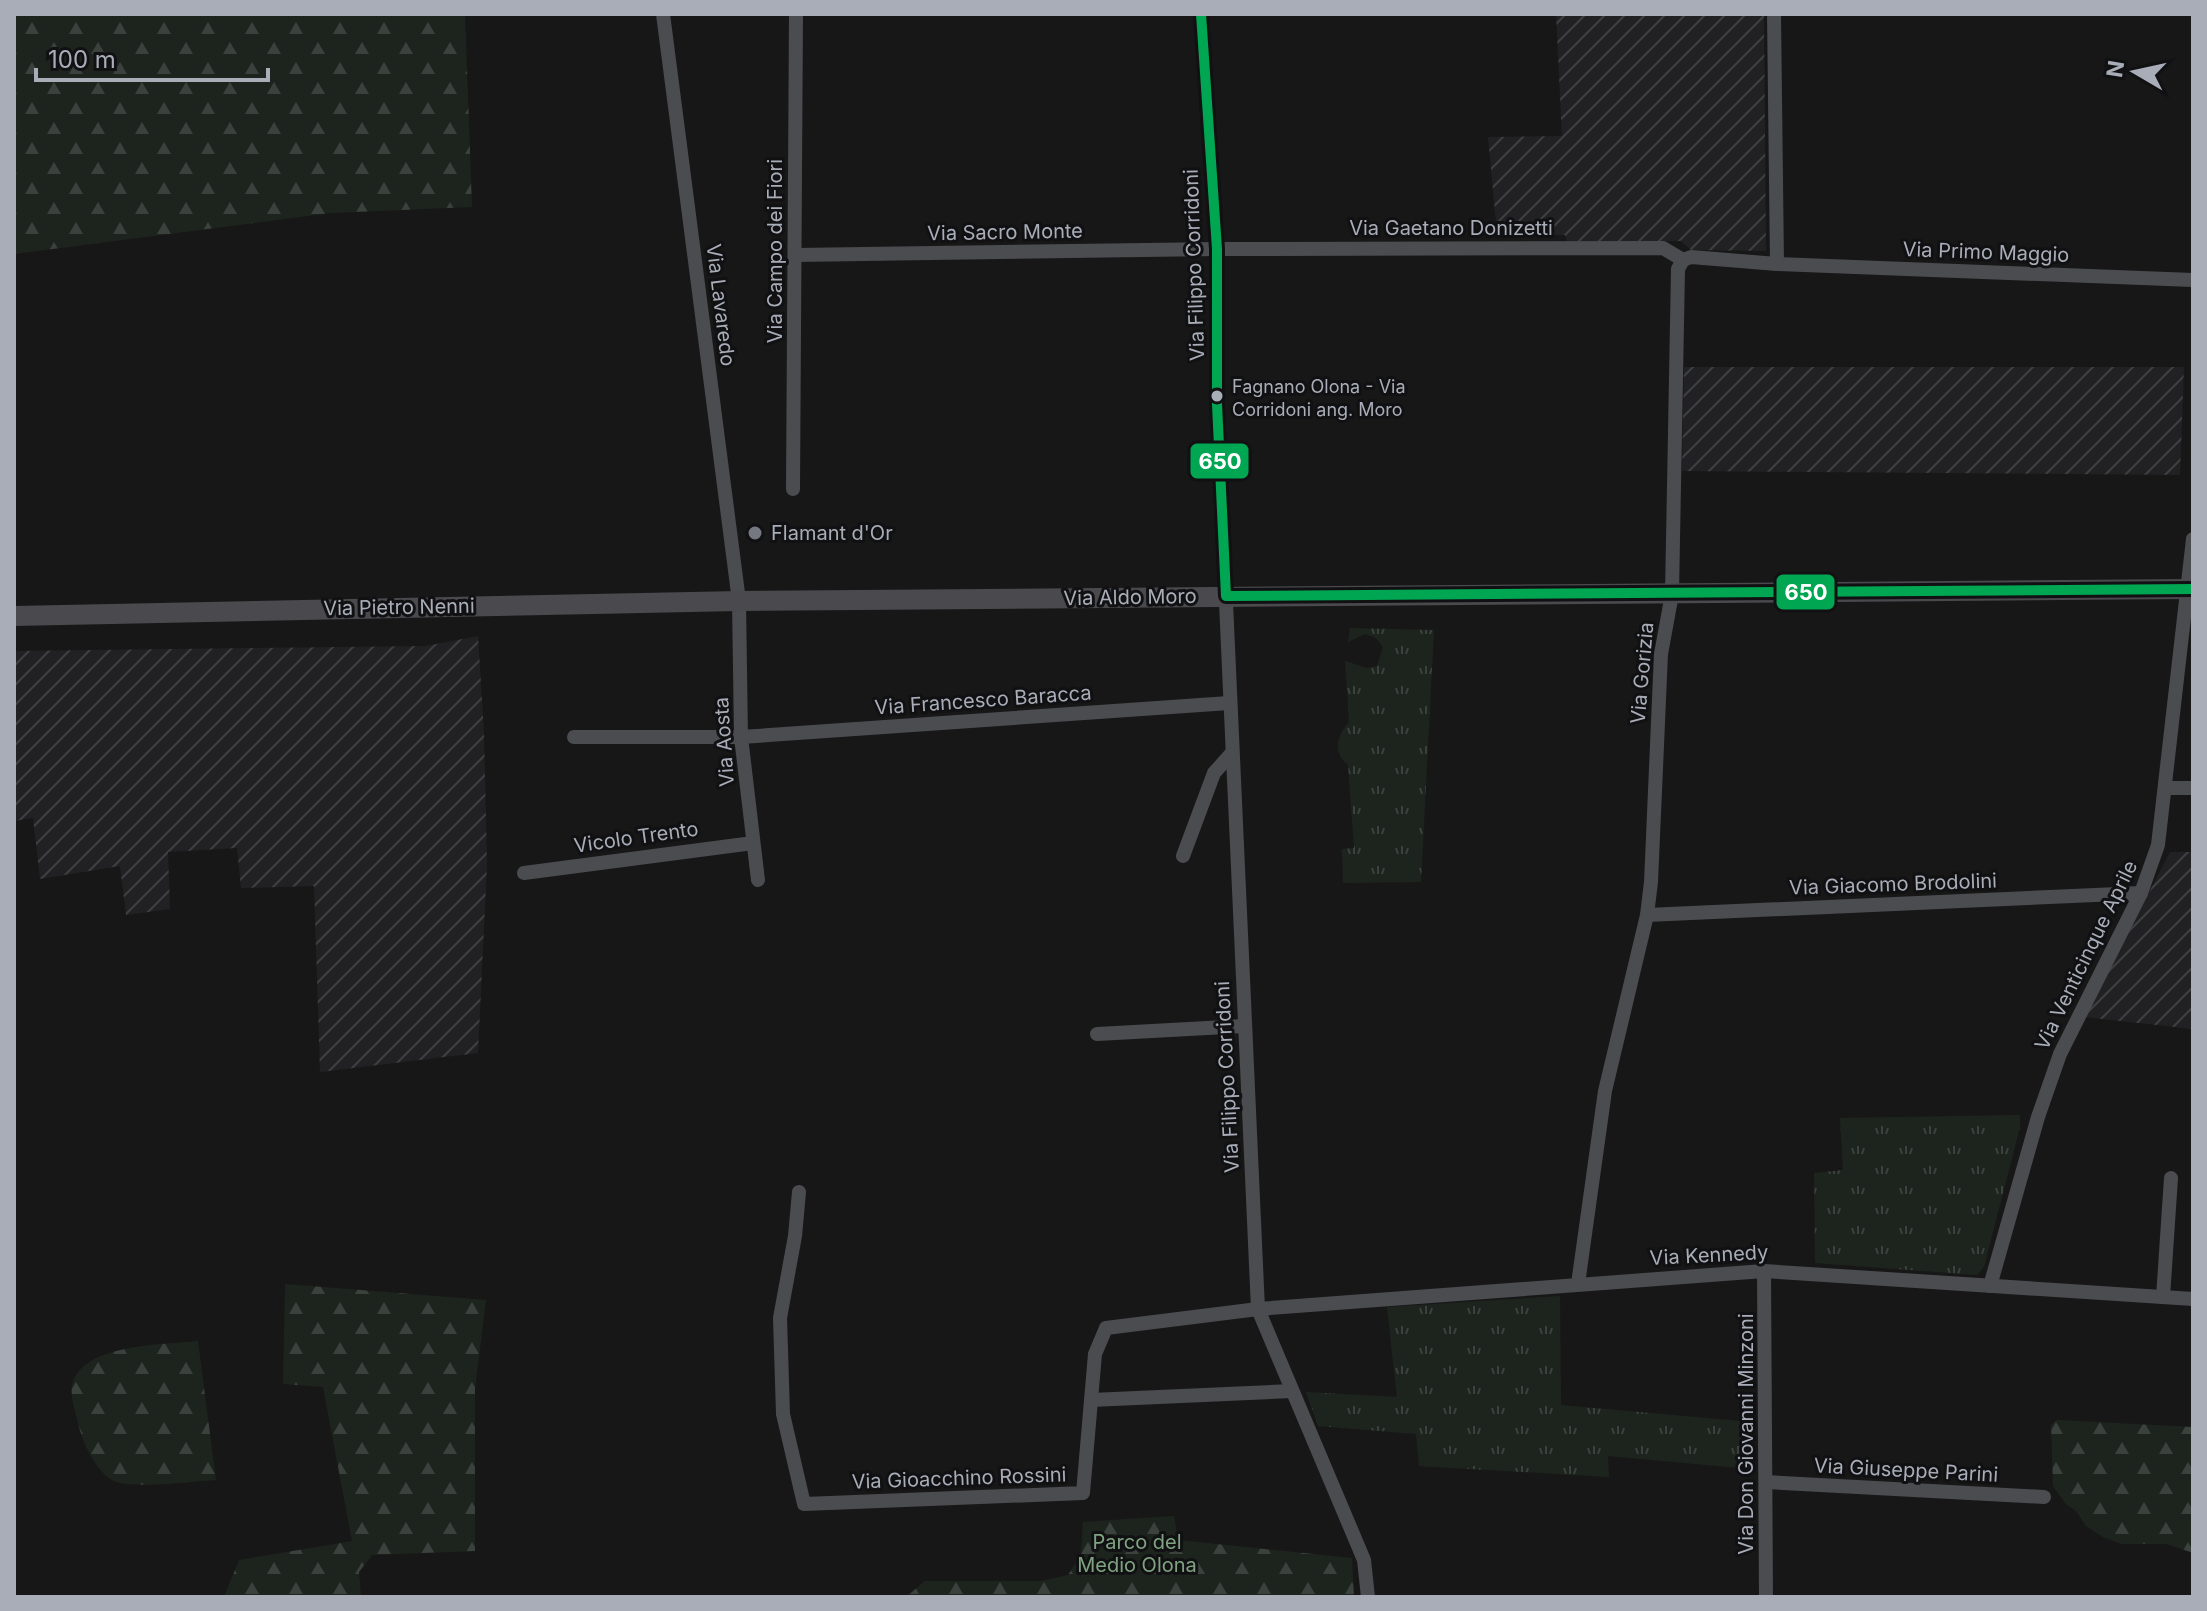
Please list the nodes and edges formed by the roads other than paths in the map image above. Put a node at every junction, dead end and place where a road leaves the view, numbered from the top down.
1 (663, 14) edge
2 (796, 14) edge
3 (1201, 14) edge
4 (1774, 14) edge
5 (1217, 249) junction
6 (795, 255) junction
7 (1683, 260) junction
8 (1777, 264) junction
9 (2193, 280) edge
10 (793, 489) dead end
11 (2193, 539) edge
12 (2190, 589) edge
13 (1672, 594) junction
14 (1226, 596) junction
15 (739, 601) junction
16 (14, 613) edge
17 (1229, 703) junction
18 (574, 737) dead end
19 (741, 737) junction
20 (1231, 754) junction
21 (2166, 788) junction
22 (2193, 788) edge
23 (753, 843) junction
24 (1183, 856) dead end
25 (524, 873) dead end
26 (758, 880) dead end
27 (2141, 893) junction
28 (1647, 915) junction
29 (1244, 1026) junction
30 (1097, 1034) dead end
31 (2171, 1178) dead end
32 (799, 1192) dead end
33 (1764, 1271) junction
34 (1578, 1284) junction
35 (1990, 1286) junction
36 (2163, 1297) junction
37 (2193, 1299) edge
38 (1258, 1309) junction
39 (1292, 1391) junction
40 (1091, 1400) junction
41 (1766, 1482) junction
42 (2044, 1497) dead end
43 (1368, 1597) edge
44 (1766, 1597) edge

1 - 15 street, Via Lavaredo
2 - 6 street, Via Campo dei Fiori
3 - 5 street, Via Filippo Corridoni
4 - 8 street
5 - 6 street, Via Sacro Monte
5 - 7 street, Via Gaetano Donizetti
5 - 14 street, Via Filippo Corridoni
6 - 10 street, Via Campo dei Fiori
7 - 8 street
7 - 13 street, Via Gorizia
8 - 9 street, Via Primo Maggio
11 - 12 street, Via Venticinque Aprile
12 - 13 main road, Via Aldo Moro
12 - 21 street, Via Venticinque Aprile
13 - 14 main road, Via Aldo Moro
13 - 28 street, Via Gorizia
14 - 15 main road, Via Aldo Moro
14 - 17 street, Via Filippo Corridoni
15 - 16 main road, Via Pietro Nenni
15 - 19 street, Via Aosta
17 - 19 street, Via Francesco Baracca
17 - 20 street, Via Filippo Corridoni
18 - 19 street, Via Francesco Baracca
19 - 23 street, Via Aosta
20 - 24 street
20 - 29 street, Via Filippo Corridoni
21 - 22 street
21 - 27 street, Via Venticinque Aprile
23 - 25 street, Vicolo Trento
23 - 26 street, Via Aosta
27 - 28 street, Via Giacomo Brodolini
27 - 35 street, Via Venticinque Aprile
28 - 34 street, Via Gorizia
29 - 30 street
29 - 38 street, Via Filippo Corridoni
31 - 36 street
32 - 40 street, Via Gioacchino Rossini
33 - 34 street, Via Kennedy
33 - 35 street, Via Kennedy
33 - 41 street, Via Don Giovanni Minzoni
34 - 38 street, Via Kennedy
35 - 36 street, Via Kennedy
36 - 37 street, Via Kennedy
38 - 39 street, Via Filippo Corridoni
38 - 40 street, Via Gioacchino Rossini
39 - 40 street
39 - 43 street, Via Filippo Corridoni
41 - 42 street, Via Giuseppe Parini
41 - 44 street, Via Don Giovanni Minzoni

